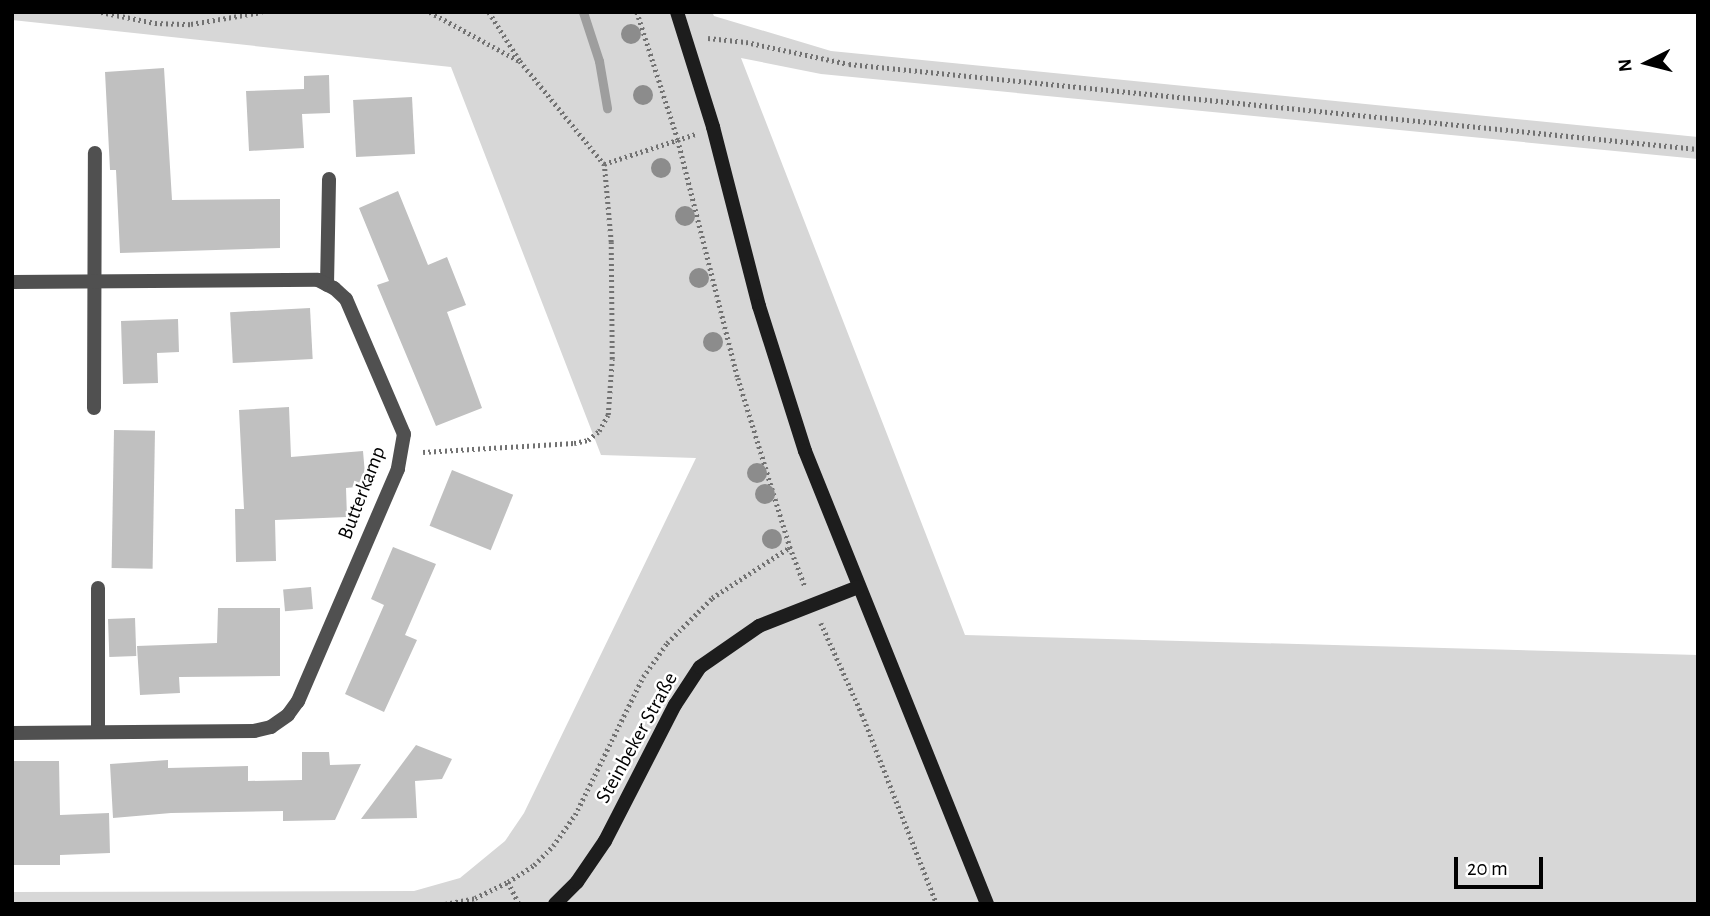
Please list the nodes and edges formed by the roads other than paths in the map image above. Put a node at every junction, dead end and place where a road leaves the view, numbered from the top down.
1 (677, 12) edge
2 (94, 153) dead end
3 (329, 179) dead end
4 (12, 282) edge
5 (95, 284) junction
6 (327, 285) junction
7 (94, 408) dead end
8 (98, 587) dead end
9 (858, 587) junction
10 (98, 732) junction
11 (12, 733) edge
12 (555, 904) edge
13 (987, 904) edge

1 - 9 street
2 - 5 street
3 - 6 street
4 - 5 street
5 - 6 street
5 - 7 street
6 - 10 street, Butterkamp
8 - 10 street
9 - 12 street, Steinbeker Straße
9 - 13 street
10 - 11 street, Butterkamp

